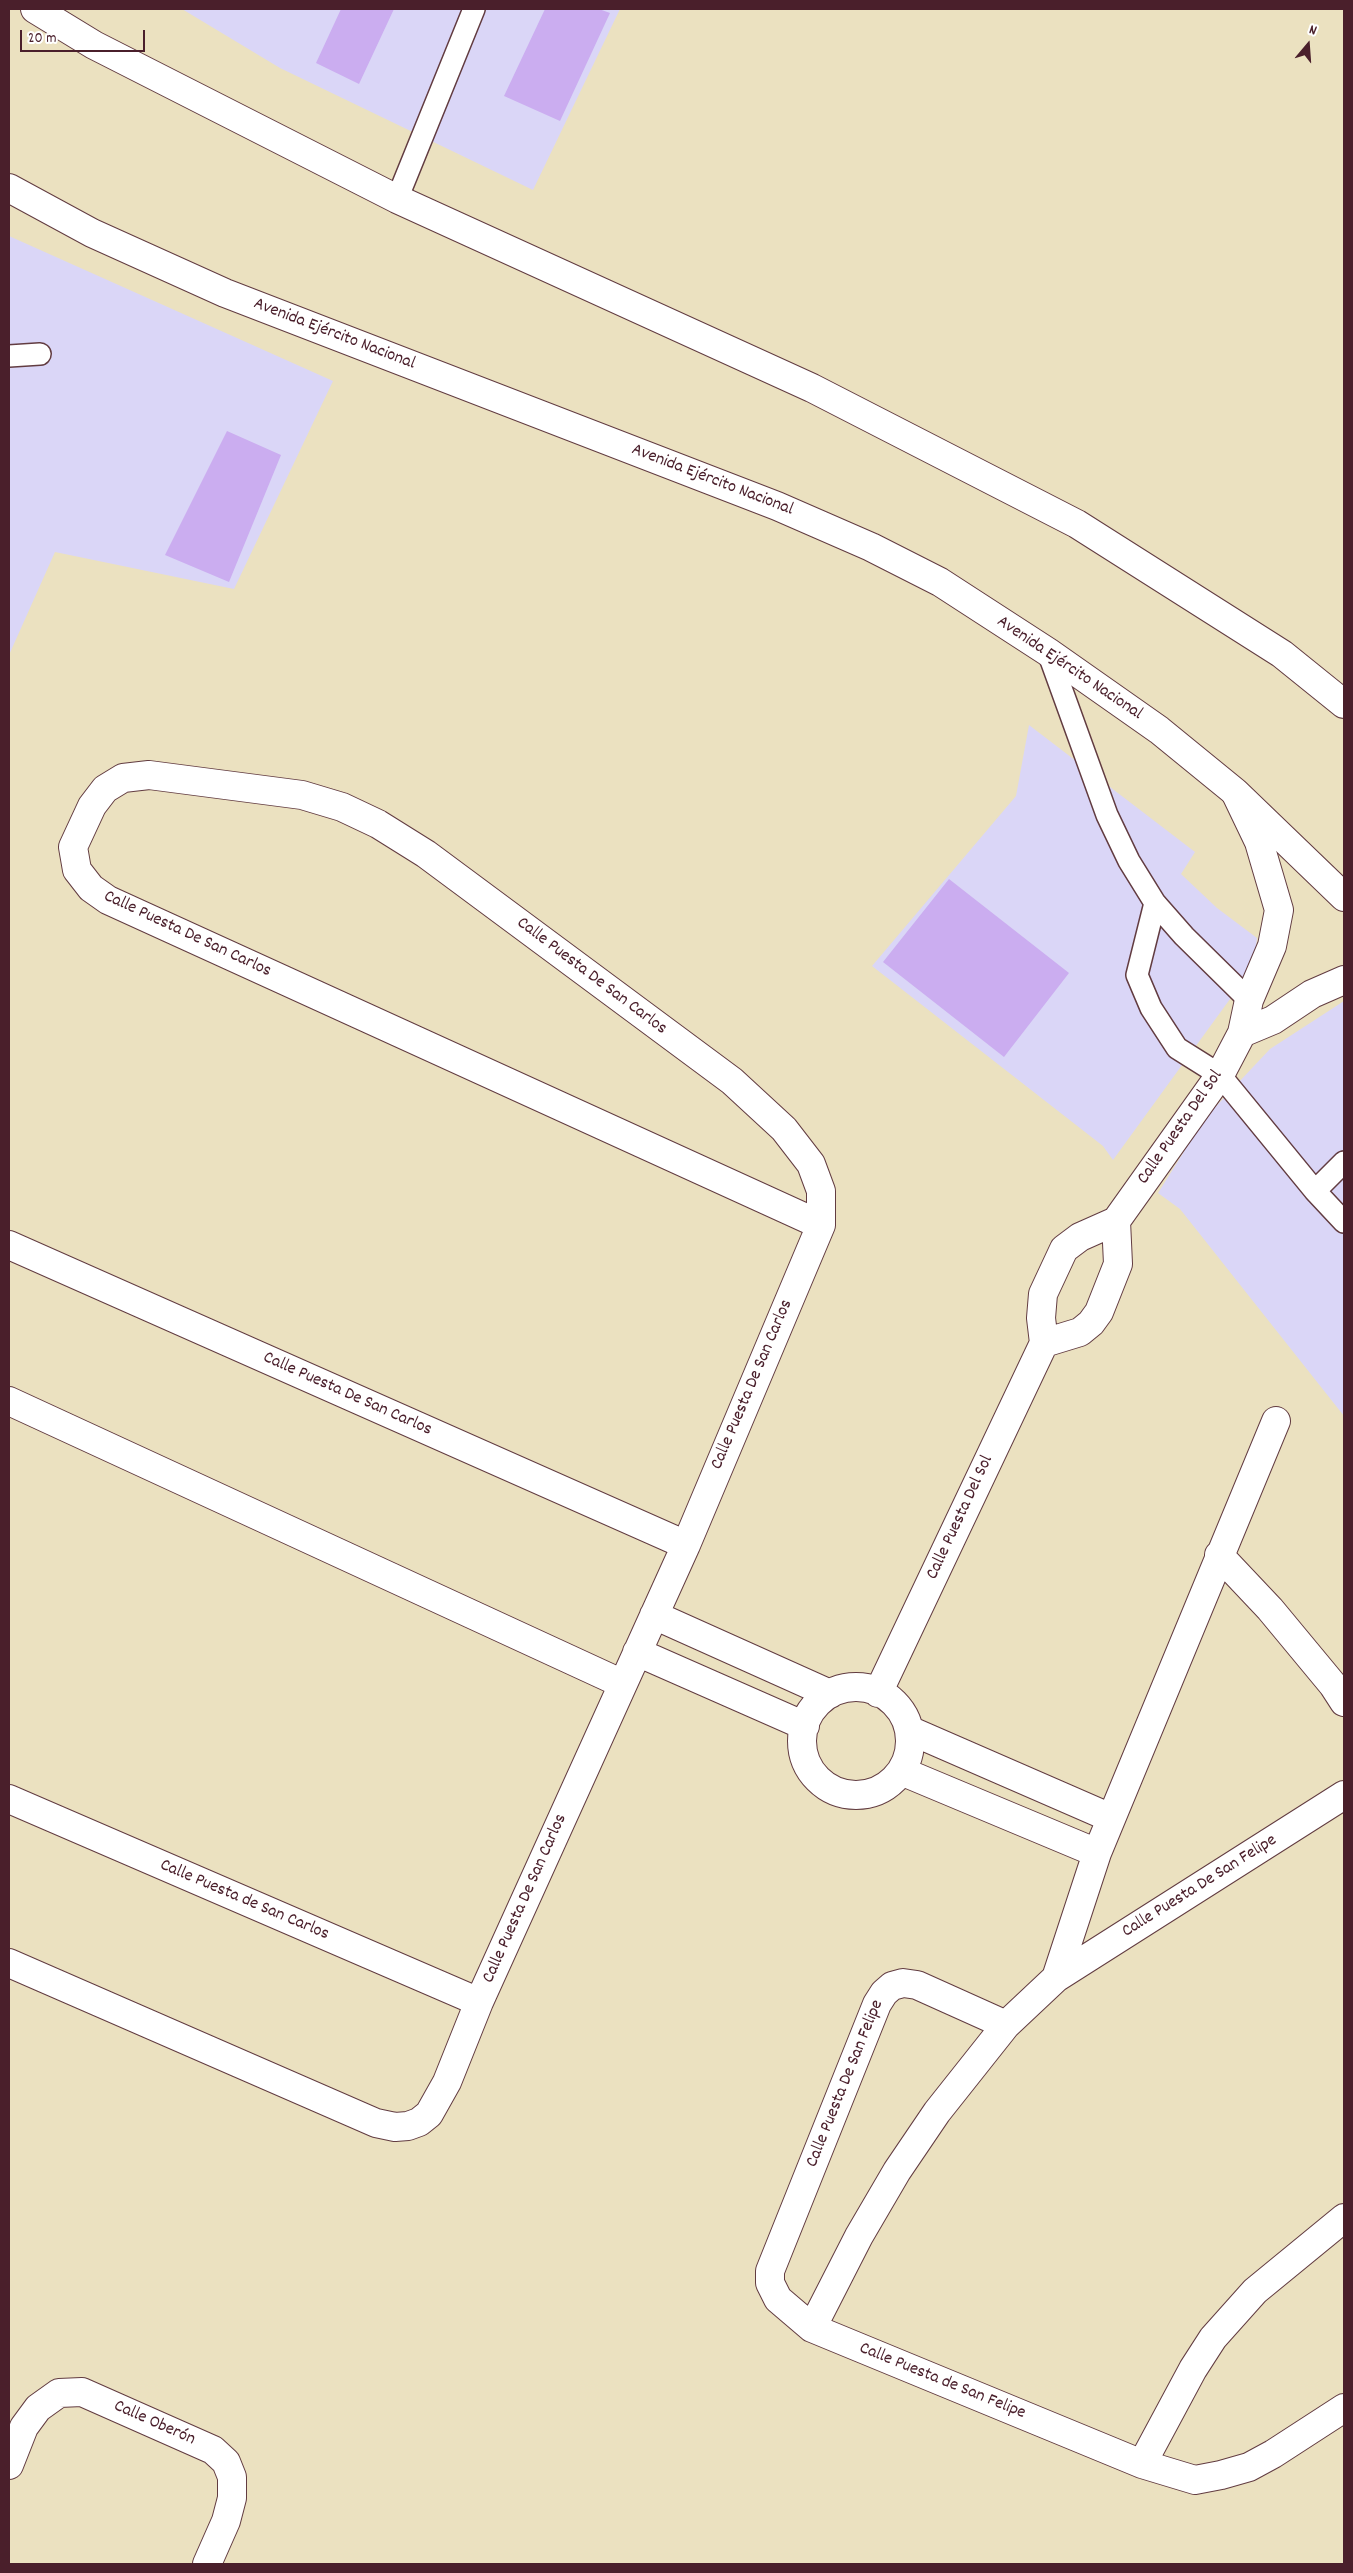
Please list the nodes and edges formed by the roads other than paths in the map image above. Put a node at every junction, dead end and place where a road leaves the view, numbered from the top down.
1 (35, 9) edge
2 (474, 9) edge
3 (9, 188) edge
4 (397, 199) junction
5 (40, 354) dead end
6 (9, 356) edge
7 (1048, 652) junction
8 (1344, 704) edge
9 (1235, 792) junction
10 (1344, 897) edge
11 (1155, 903) junction
12 (1344, 980) edge
13 (1249, 1000) junction
14 (1242, 1033) junction
15 (1220, 1075) junction
16 (1344, 1162) edge
17 (1315, 1191) junction
18 (1116, 1221) junction
19 (1344, 1222) edge
20 (821, 1225) junction
21 (9, 1245) edge
22 (1044, 1343) junction
23 (9, 1401) edge
24 (1276, 1421) dead end
25 (686, 1545) junction
26 (1219, 1555) junction
27 (654, 1615) junction
28 (637, 1652) junction
29 (623, 1684) junction
30 (878, 1693) junction
31 (830, 1694) junction
32 (1344, 1702) edge
33 (805, 1726) junction
34 (909, 1730) junction
35 (901, 1771) junction
36 (1344, 1795) edge
37 (9, 1800) edge
38 (1111, 1818) junction
39 (1097, 1853) junction
40 (9, 1963) edge
41 (1056, 1978) junction
42 (479, 2002) junction
43 (1006, 2025) junction
44 (1344, 2218) edge
45 (770, 2271) joint
46 (812, 2328) junction
47 (1344, 2408) edge
48 (1142, 2464) junction
49 (9, 2465) edge
50 (207, 2564) edge

1 - 4 street
2 - 4 lane
3 - 7 street, Avenida Ejército Nacional
4 - 8 street
5 - 6 lane
7 - 9 street, Avenida Ejército Nacional
7 - 11 lane
9 - 10 street, Avenida Ejército Nacional
9 - 13 street, Calle Puesta Del Sol
11 - 13 lane
11 - 15 lane
12 - 14 street
13 - 14 street, Calle Puesta Del Sol
14 - 15 street, Calle Puesta Del Sol
15 - 17 lane
15 - 18 street, Calle Puesta Del Sol
16 - 17 lane
17 - 19 lane
18 - 22 street
18 - 22 street
20 - 20 street, Calle Puesta De San Carlos
20 - 25 street, Calle Puesta De San Carlos
21 - 25 street, Calle Puesta De San Carlos
22 - 30 street, Calle Puesta Del Sol
23 - 29 street
24 - 26 street, Calle Puesta De San Felipe
25 - 27 street, Calle Puesta De San Carlos
26 - 32 street
26 - 38 street, Calle Puesta De San Felipe
27 - 28 street, Calle Puesta De San Carlos
27 - 31 street
28 - 29 street, Calle Puesta De San Carlos
28 - 33 street
29 - 42 street, Calle Puesta De San Carlos
30 - 31 street
30 - 34 street
31 - 33 street
33 - 35 street
34 - 35 street
34 - 38 street
35 - 39 street
36 - 41 street, Calle Puesta De San Felipe
37 - 42 street, Calle Puesta de San Carlos
38 - 39 street, Calle Puesta De San Felipe
39 - 41 street, Calle Puesta De San Felipe
40 - 42 street, Calle Puesta De San Carlos
41 - 43 street, Calle Puesta De San Felipe
43 - 45 street, Calle Puesta De San Felipe
43 - 46 street, Calle Puesta De San Felipe
44 - 48 street
45 - 46 street, Calle Puesta de San Felipe
46 - 48 street, Calle Puesta de San Felipe
47 - 48 street, Calle Puesta de San Felipe
49 - 50 street, Calle Oberón

